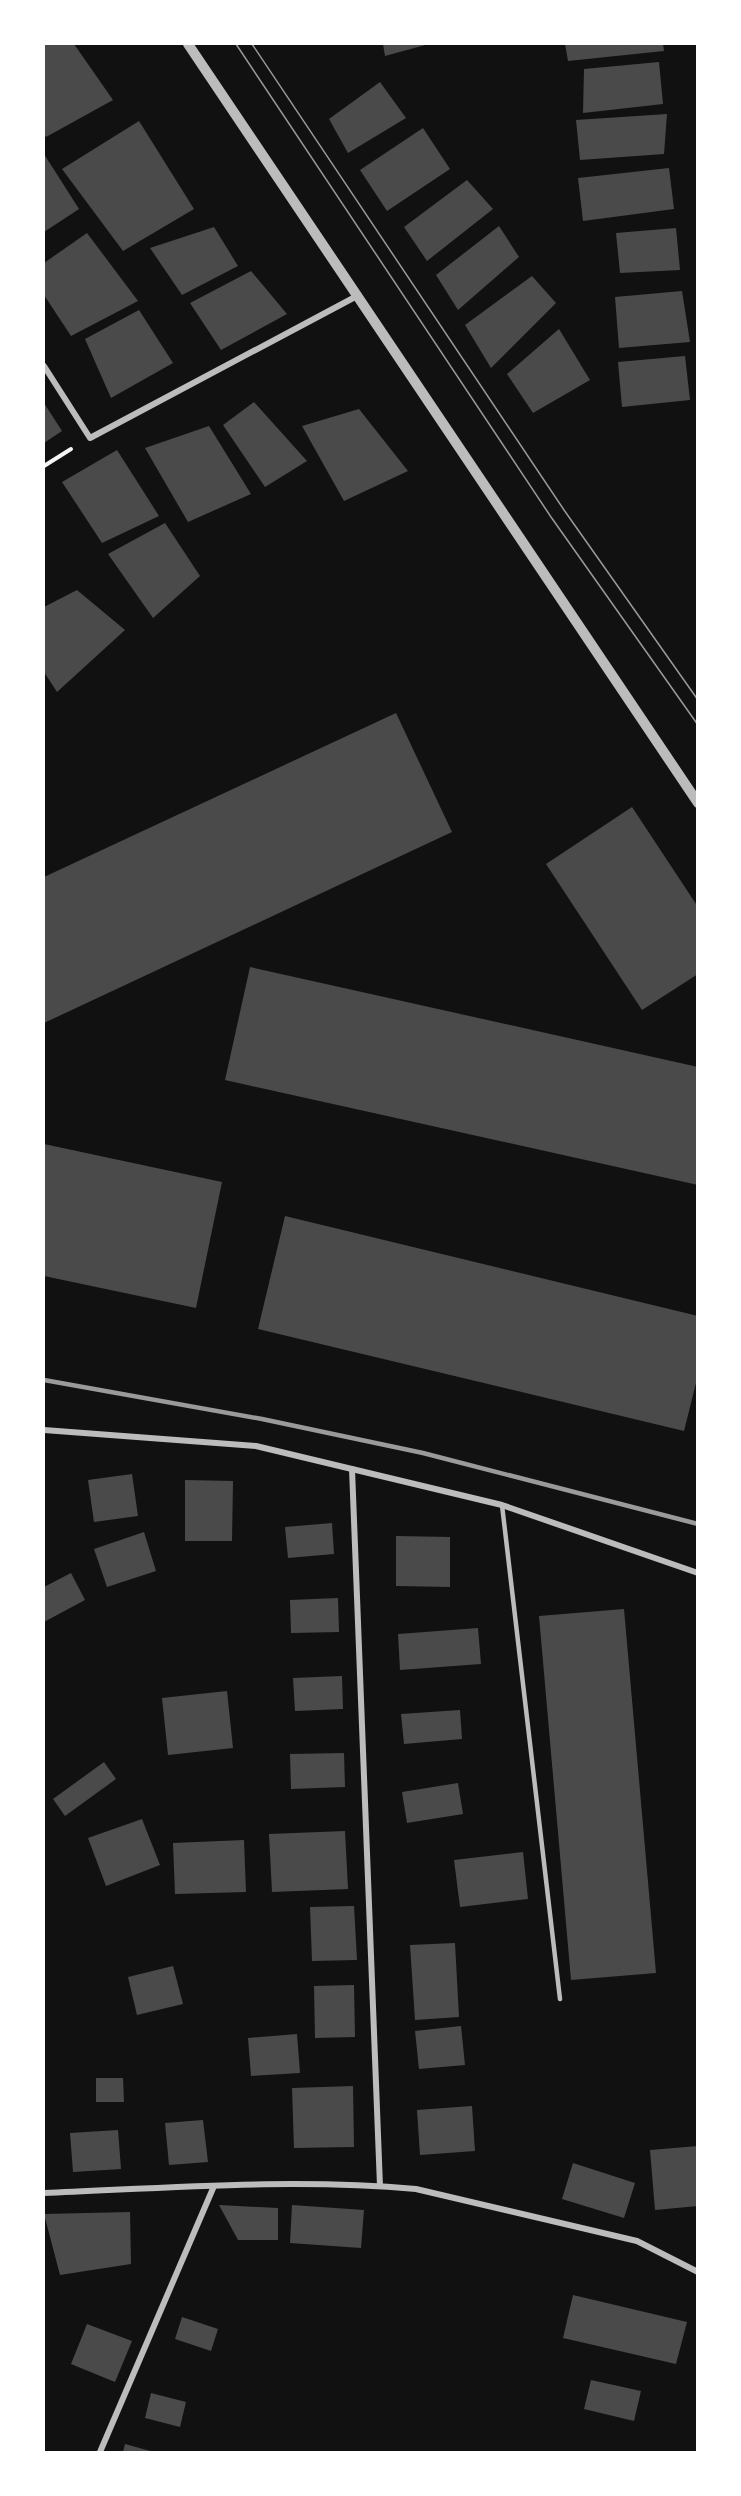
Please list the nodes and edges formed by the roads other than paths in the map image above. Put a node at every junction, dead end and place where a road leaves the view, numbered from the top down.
1 (188, 44) edge
2 (357, 296) junction
3 (44, 366) edge
4 (698, 803) edge
5 (44, 1430) edge
6 (352, 1469) junction
7 (502, 1505) junction
8 (698, 1573) edge
9 (560, 1998) dead end
10 (214, 2186) junction
11 (380, 2186) junction
12 (44, 2193) edge
13 (698, 2272) edge
14 (100, 2452) edge

1 - 2 street
2 - 3 street
2 - 4 street
5 - 6 street
6 - 7 street
6 - 11 street
7 - 8 street
7 - 9 lane
10 - 11 street
10 - 12 street
10 - 14 street
11 - 13 street

